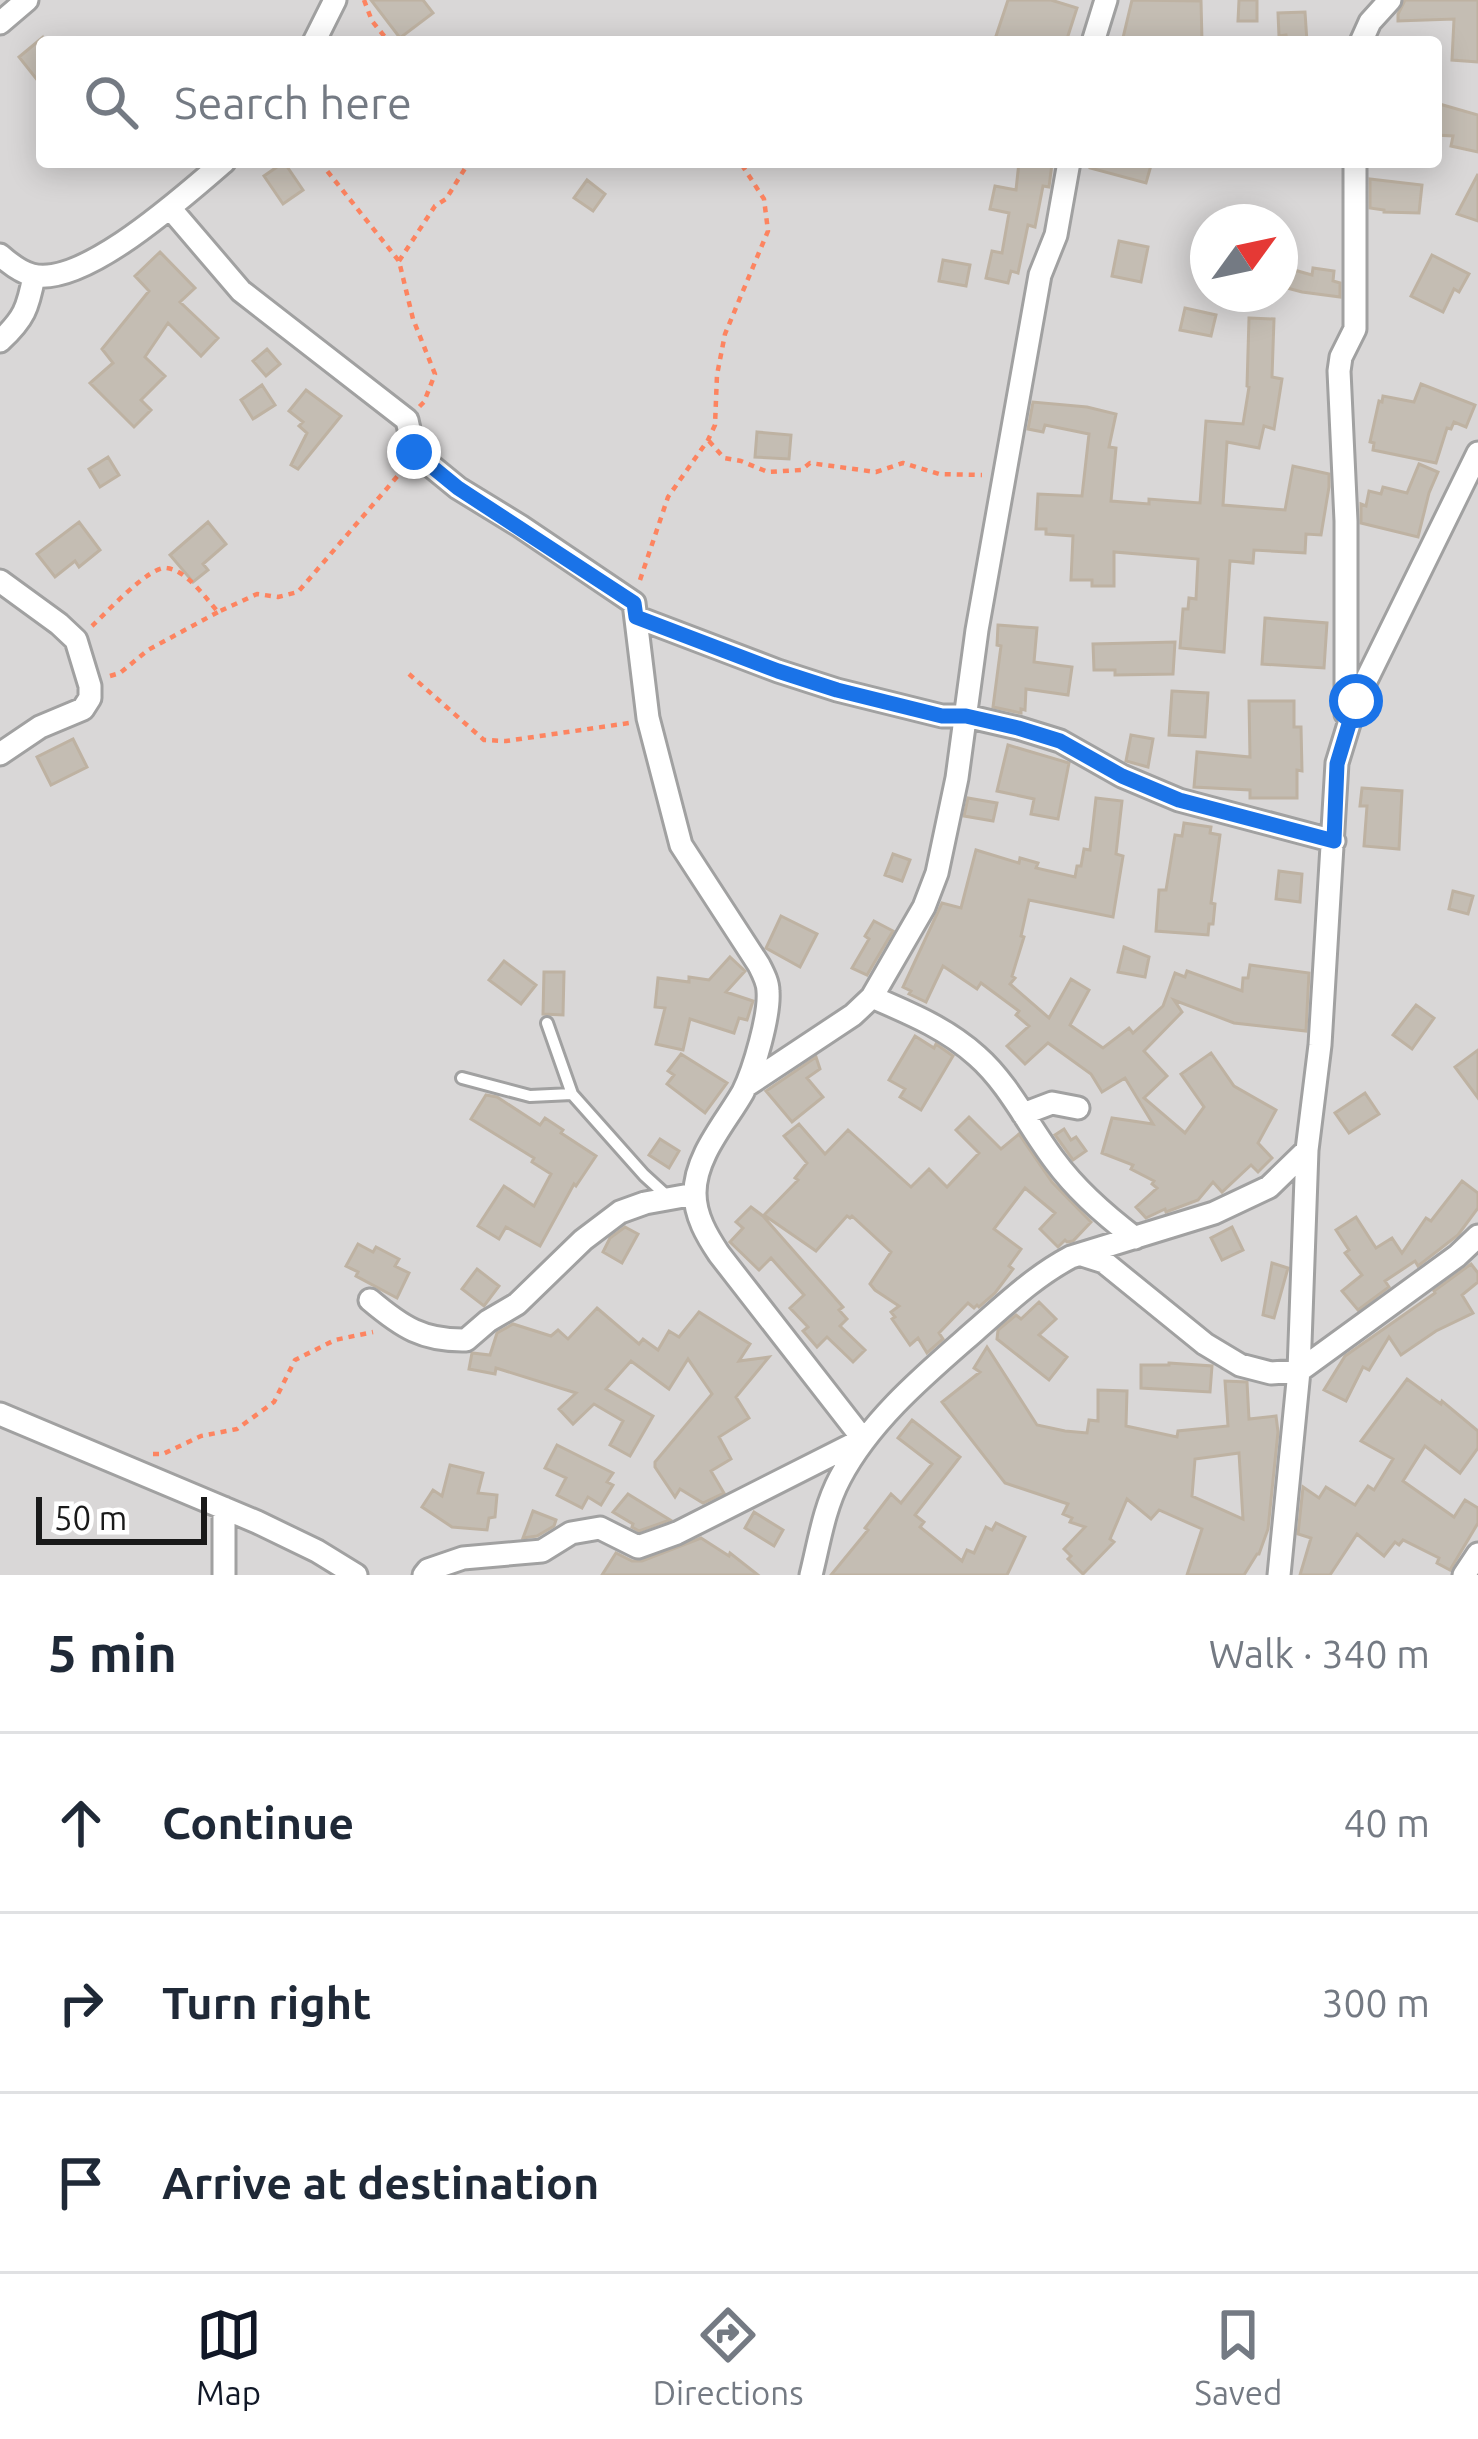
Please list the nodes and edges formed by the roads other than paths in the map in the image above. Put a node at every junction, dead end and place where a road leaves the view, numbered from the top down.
1 (27, 0) edge
2 (335, 0) edge
3 (1106, 0) edge
4 (1390, 0) edge
5 (0, 23) edge
6 (317, 36) edge
7 (1095, 36) edge
8 (1364, 36) edge
9 (217, 168) edge
10 (1069, 168) edge
11 (1355, 168) edge
12 (170, 208) junction
13 (0, 255) edge
14 (34, 276) junction
15 (0, 341) edge
16 (1478, 453) edge
17 (0, 581) edge
18 (635, 610) junction
19 (966, 716) junction
20 (1346, 727) junction
21 (0, 754) edge
22 (1334, 841) junction
23 (872, 997) junction
24 (547, 1023) dead end
25 (462, 1078) dead end
26 (746, 1086) junction
27 (572, 1094) junction
28 (1078, 1108) dead end
29 (1023, 1114) junction
30 (1307, 1150) junction
31 (695, 1194) junction
32 (670, 1198) junction
33 (1478, 1236) edge
34 (1136, 1238) junction
35 (1082, 1255) junction
36 (370, 1300) dead end
37 (1299, 1371) junction
38 (0, 1414) edge
39 (863, 1438) junction
40 (224, 1508) junction
41 (1478, 1554) edge
42 (224, 1575) edge
43 (356, 1575) edge
44 (424, 1575) edge
45 (811, 1575) edge
46 (1279, 1575) edge
47 (1464, 1575) edge

1 - 5 street
2 - 6 street
3 - 7 street
4 - 8 street
9 - 12 street
10 - 19 street
11 - 20 street
12 - 14 street
12 - 18 street
13 - 14 street
14 - 15 street
16 - 20 street
17 - 21 street
18 - 19 street
18 - 26 street
19 - 22 street
19 - 23 street
20 - 22 street
22 - 30 street
23 - 26 street
23 - 29 street
24 - 27 lane
25 - 27 lane
26 - 31 street
27 - 32 lane
28 - 29 street
29 - 34 street
30 - 34 street
30 - 37 street
31 - 32 street
31 - 39 street
32 - 36 street
33 - 37 street
34 - 35 street
35 - 37 street
35 - 39 street
37 - 46 street
38 - 40 street
39 - 44 street
39 - 45 street
40 - 42 street
40 - 43 street
41 - 47 street

